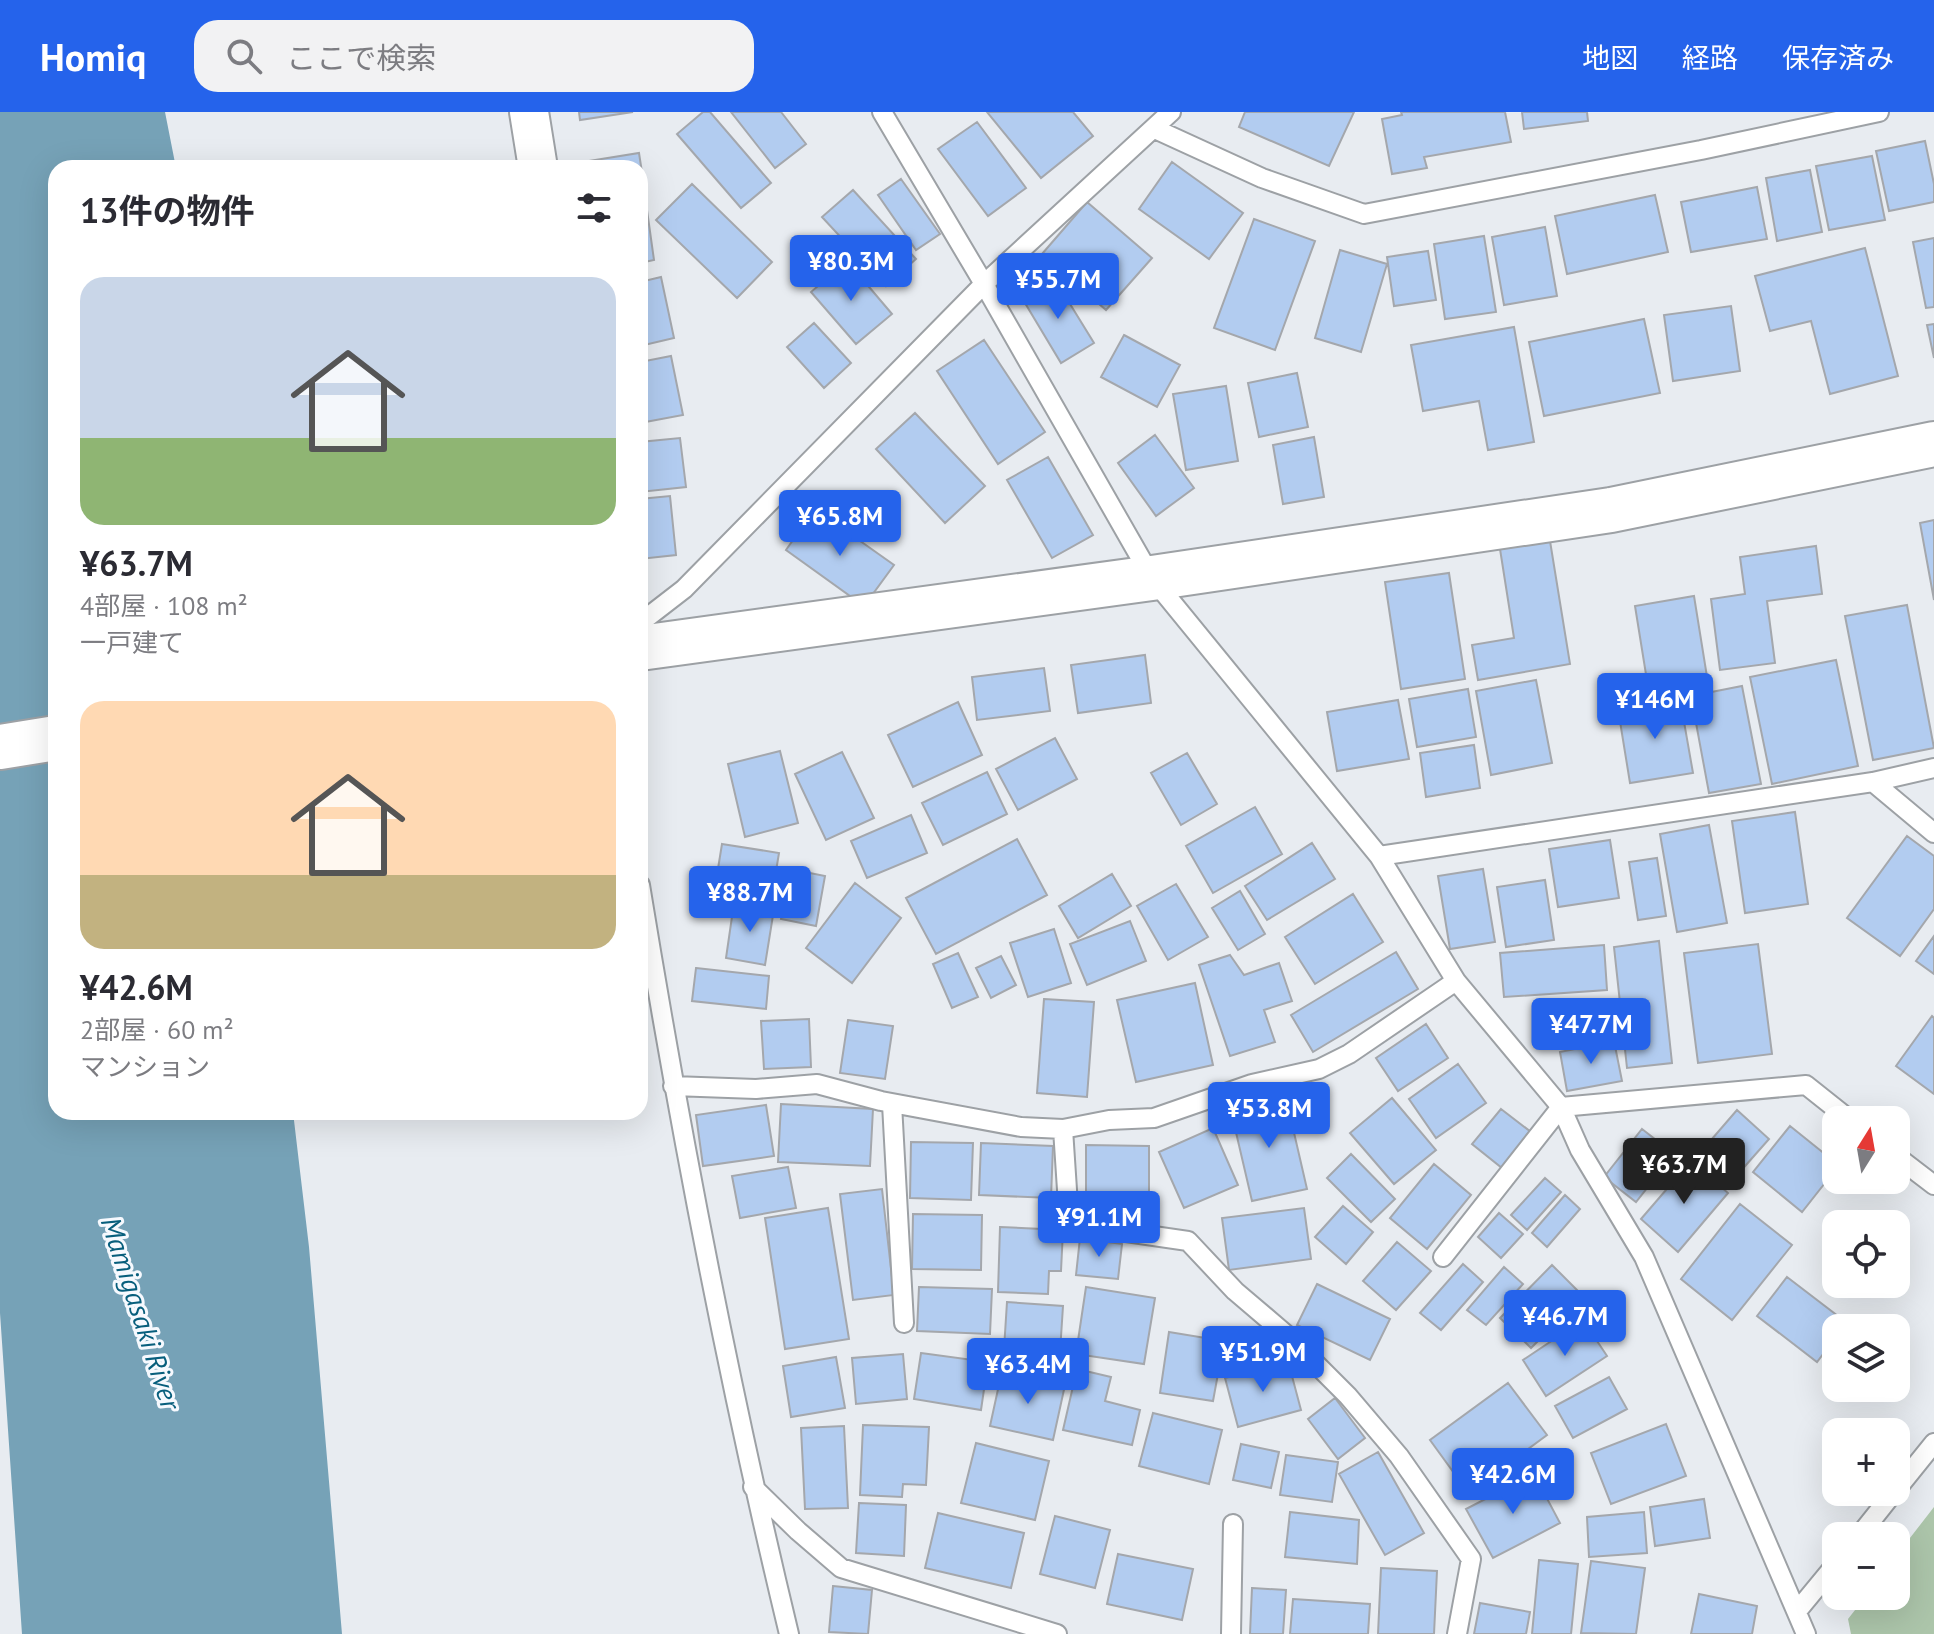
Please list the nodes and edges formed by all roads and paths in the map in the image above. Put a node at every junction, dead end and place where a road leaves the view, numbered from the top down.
1 (529, 112) edge
2 (882, 112) edge
3 (1171, 112) edge
4 (1879, 112) edge
5 (1155, 129) junction
6 (537, 160) edge
7 (984, 284) junction
8 (1934, 444) edge
9 (1152, 578) junction
10 (648, 617) edge
11 (648, 647) edge
12 (48, 739) edge
13 (0, 747) edge
14 (1934, 768) edge
15 (1873, 782) junction
16 (1934, 833) edge
17 (1379, 856) junction
18 (648, 934) edge
19 (1456, 981) junction
20 (673, 1086) junction
21 (892, 1104) junction
22 (1832, 1106) edge
23 (1561, 1107) junction
24 (1063, 1129) junction
25 (1910, 1167) edge
26 (1934, 1185) edge
27 (1443, 1257) dead end
28 (904, 1323) dead end
29 (1934, 1443) edge
30 (1910, 1473) edge
31 (753, 1487) junction
32 (1883, 1506) edge
33 (1870, 1522) edge
34 (1233, 1524) dead end
35 (1822, 1581) edge
36 (1798, 1610) junction
37 (789, 1634) edge
38 (1057, 1634) edge
39 (1231, 1634) edge
40 (1457, 1634) edge
41 (1806, 1634) edge

1 - 6 street
2 - 7 lane
3 - 5 lane
4 - 5 lane
5 - 7 lane
7 - 9 lane
7 - 10 lane
8 - 9 street
9 - 11 street
9 - 17 lane
12 - 13 street
14 - 15 lane
15 - 16 lane
15 - 17 lane
17 - 19 lane
18 - 20 lane
19 - 23 lane
19 - 24 lane
20 - 21 lane
20 - 31 lane
21 - 24 lane
21 - 28 lane
22 - 23 lane
23 - 27 lane
23 - 36 lane
24 - 40 lane
25 - 26 lane
29 - 30 lane
31 - 37 lane
31 - 38 lane
32 - 33 lane
34 - 39 lane
35 - 36 lane
36 - 41 lane

